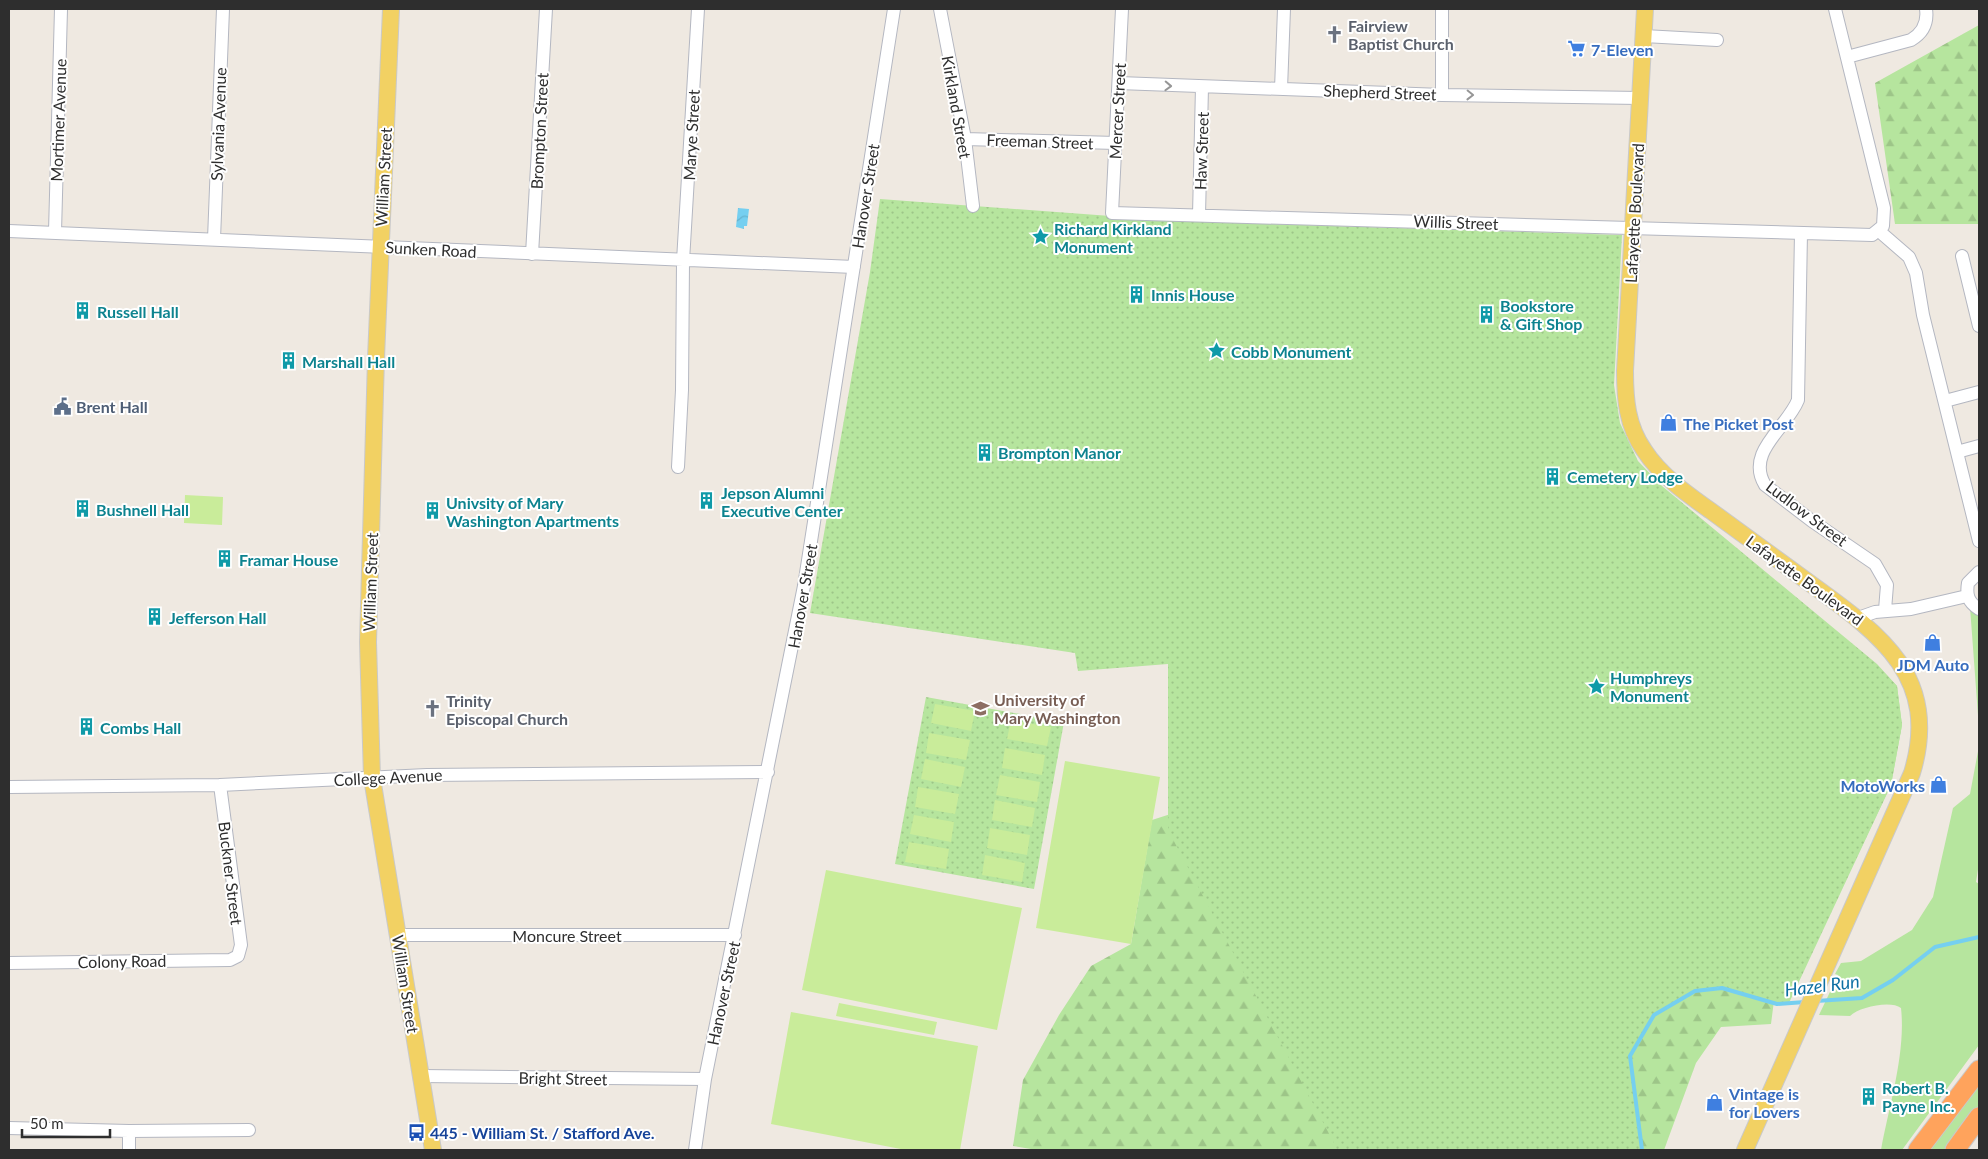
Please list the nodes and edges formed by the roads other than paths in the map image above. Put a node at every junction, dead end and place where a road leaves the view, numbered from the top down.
1 (61, 9) edge
2 (223, 9) edge
3 (391, 9) edge
4 (546, 9) edge
5 (698, 9) edge
6 (894, 9) edge
7 (940, 9) edge
8 (1122, 9) edge
9 (1284, 9) edge
10 (1442, 9) edge
11 (1645, 9) edge
12 (1835, 9) edge
13 (1926, 9) edge
14 (1644, 36) junction
15 (1717, 40) dead end
16 (1847, 57) junction
17 (1119, 83) junction
18 (1202, 87) junction
19 (1281, 89) junction
20 (1442, 95) junction
21 (1640, 98) junction
22 (965, 139) junction
23 (1116, 143) junction
24 (973, 206) dead end
25 (1112, 213) joint
26 (1199, 215) junction
27 (1634, 227) junction
28 (9, 231) edge
29 (1879, 231) junction
30 (55, 232) junction
31 (1801, 233) junction
32 (214, 239) junction
33 (380, 247) junction
34 (532, 254) junction
35 (1962, 256) dead end
36 (683, 261) junction
37 (854, 267) junction
38 (1979, 326) edge
39 (1979, 392) edge
40 (1944, 401) junction
41 (1979, 446) edge
42 (1957, 452) junction
43 (678, 468) dead end
44 (1979, 538) edge
45 (1979, 572) edge
46 (1967, 596) junction
47 (1979, 609) edge
48 (1885, 610) junction
49 (1858, 618) junction
50 (768, 772) junction
51 (372, 778) junction
52 (220, 785) junction
53 (9, 788) edge
54 (398, 935) junction
55 (736, 935) junction
56 (236, 958) joint
57 (9, 963) edge
58 (1979, 1070) edge
59 (421, 1076) junction
60 (705, 1079) junction
61 (1979, 1117) edge
62 (9, 1128) edge
63 (250, 1130) dead end
64 (129, 1131) junction
65 (129, 1150) edge
66 (433, 1150) edge
67 (695, 1150) edge
68 (1745, 1150) edge
69 (1918, 1150) edge
70 (1955, 1150) edge

1 - 30 street, Mortimer Avenue
2 - 32 street, Sylvania Avenue
3 - 33 main road, William Street
4 - 34 street, Brompton Street
5 - 36 street, Marye Street
6 - 37 street, Hanover Street
7 - 22 street, Kirkland Street
8 - 17 street, Mercer Street
9 - 19 street
10 - 20 street
11 - 14 main road, Lafayette Boulevard
12 - 16 street
13 - 16 street
14 - 15 street
14 - 21 main road, Lafayette Boulevard
16 - 29 street
17 -> 18 street, Shepherd Street
17 - 23 street, Mercer Street
18 - 19 street, Shepherd Street
18 - 26 street, Haw Street
19 - 20 street, Shepherd Street
20 -> 21 street, Shepherd Street
21 - 27 main road, Lafayette Boulevard
22 - 23 street, Freeman Street
22 - 24 street, Kirkland Street
23 - 25 street, Mercer Street
25 - 26 street, Willis Street
26 - 27 street, Willis Street
27 - 31 street, Willis Street
27 - 49 main road, Lafayette Boulevard
28 - 30 street, Sunken Road
29 - 31 street, Willis Street
29 - 40 street
30 - 32 street, Sunken Road
31 - 48 street, Ludlow Street
32 - 33 street, Sunken Road
33 - 34 street, Sunken Road
33 - 51 main road, William Street
34 - 36 street, Sunken Road
35 - 38 street
36 - 37 street, Sunken Road
36 - 43 street, Marye Street
37 - 50 street, Hanover Street
39 - 40 street
40 - 42 street
41 - 42 street
42 - 44 street
45 - 46 street
46 - 47 street
46 - 48 street
48 - 49 street
49 - 68 main road, Lafayette Boulevard
50 - 51 street, College Avenue
50 - 55 street, Hanover Street
51 - 52 street, College Avenue
51 - 54 main road, William Street
52 - 53 street, College Avenue
52 - 56 street, Buckner Street
54 - 55 street, Moncure Street
54 - 59 main road, William Street
55 - 60 street, Hanover Street
56 - 57 street, Colony Road
58 - 69 highway
59 - 60 street, Bright Street
59 - 66 main road, William Street
60 - 67 street, Hanover Street
61 - 70 highway
62 - 64 street
63 - 64 street
64 - 65 street

